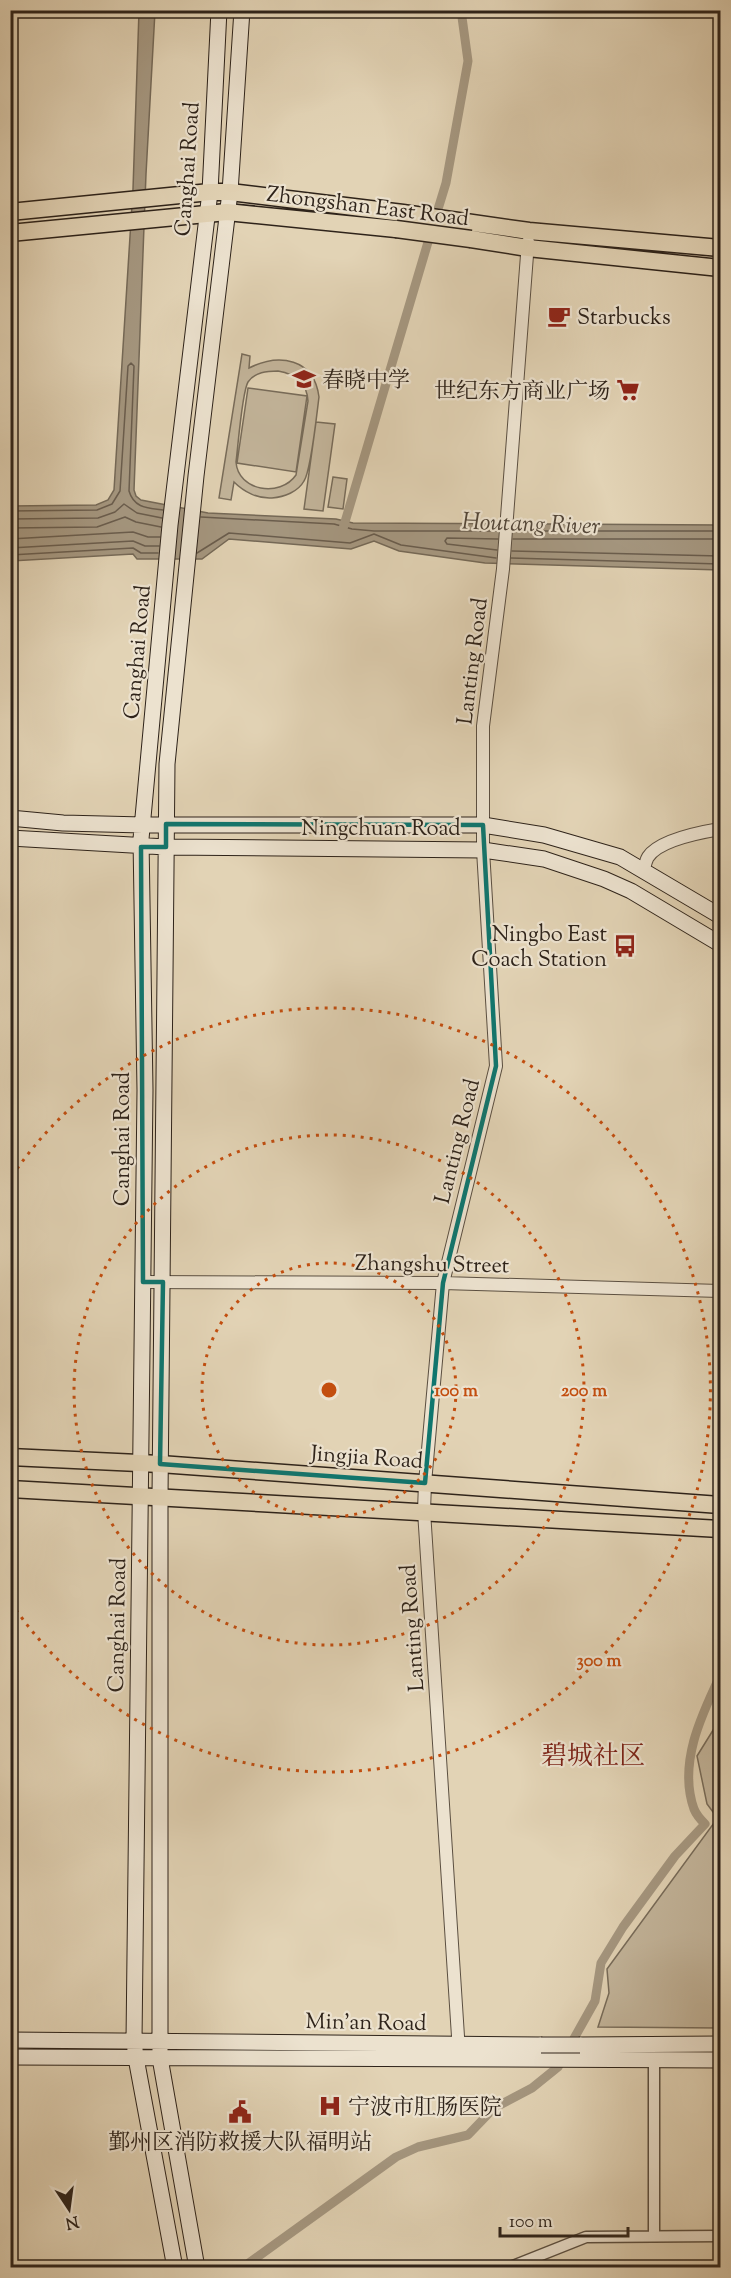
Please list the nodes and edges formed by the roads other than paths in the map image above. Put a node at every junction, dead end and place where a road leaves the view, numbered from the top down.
1 (219, 10) edge
2 (242, 10) edge
3 (210, 192) junction
4 (230, 192) junction
5 (10, 212) edge
6 (227, 212) junction
7 (207, 214) junction
8 (399, 221) junction
9 (10, 233) edge
10 (529, 240) junction
11 (720, 248) edge
12 (720, 268) edge
13 (14, 818) edge
14 (166, 824) junction
15 (142, 825) junction
16 (483, 825) junction
17 (720, 830) edge
18 (16, 838) edge
19 (141, 847) junction
20 (166, 847) junction
21 (483, 850) junction
22 (643, 870) junction
23 (720, 916) edge
24 (720, 944) edge
25 (143, 1282) junction
26 (162, 1282) junction
27 (443, 1283) junction
28 (720, 1291) edge
29 (10, 1457) edge
30 (140, 1464) junction
31 (160, 1464) junction
32 (425, 1483) junction
33 (10, 1489) edge
34 (140, 1496) junction
35 (160, 1497) junction
36 (720, 1505) edge
37 (424, 1511) junction
38 (720, 1529) edge
39 (10, 2040) edge
40 (135, 2041) junction
41 (160, 2041) junction
42 (720, 2044) edge
43 (459, 2052) junction
44 (582, 2052) junction
45 (10, 2057) edge
46 (136, 2058) junction
47 (160, 2058) junction
48 (654, 2060) junction
49 (720, 2060) edge
50 (654, 2236) junction
51 (720, 2236) edge
52 (175, 2268) edge
53 (197, 2268) edge
54 (508, 2268) edge

1 - 3 main road, Canghai Road
2 - 4 main road, Canghai Road
3 - 4 main road, Zhongshan East Road
3 - 5 main road, Zhongshan East Road
3 - 7 main road, Canghai Road
4 - 6 main road, Canghai Road
4 - 8 main road, Zhongshan East Road
6 - 7 main road, Zhongshan East Road
6 - 8 main road, Zhongshan East Road
6 - 14 main road, Canghai Road
7 - 9 main road, Zhongshan East Road
7 - 15 main road, Canghai Road
8 - 10 main road, Zhongshan East Road, bridge
10 - 11 main road, Zhongshan East Road
10 - 12 main road, Zhongshan East Road
10 - 16 street, Lanting Road
13 - 15 main road, Ningchuan Road
14 - 15 main road, Ningchuan Road
14 - 16 main road, Ningchuan Road
14 - 20 main road, Canghai Road
15 - 19 main road, Canghai Road
16 - 21 street, Lanting Road
16 - 22 main road, Ningchuan Road
17 - 22 street
18 - 19 main road, Ningchuan Road
19 - 20 main road, Ningchuan Road
19 - 25 main road, Canghai Road
20 - 21 main road, Ningchuan Road
20 - 26 main road, Canghai Road
21 - 24 main road, Ningchuan Road
21 - 27 street, Lanting Road
22 - 23 main road, Ningchuan Road
25 - 26 street, Zhangshu Street
25 - 30 main road, Canghai Road
26 - 27 street, Zhangshu Street
26 - 31 main road, Canghai Road
27 - 28 street, Zhangshu Street
27 - 32 street, Lanting Road
29 - 30 main road, Jingjia Road
30 - 31 main road, Jingjia Road
30 - 34 main road, Canghai Road
31 - 32 main road, Jingjia Road
31 - 35 main road, Canghai Road
32 - 36 main road, Jingjia Road
32 - 37 street, Lanting Road
33 - 34 main road
34 - 35 main road
34 - 40 main road, Canghai Road
35 - 37 main road
35 - 41 main road, Canghai Road
37 - 38 main road
37 - 43 street, Lanting Road
39 - 40 main road, Min'an Road
40 - 41 main road, Min'an Road
40 - 46 main road, Canghai Road
41 - 43 main road, Min'an Road
41 - 47 main road, Canghai Road
42 - 44 main road, Min'an Road
43 - 44 main road, Min'an Road, bridge
43 - 47 main road, Min'an Road
44 - 48 main road, Min'an Road
45 - 46 main road, Min'an Road
46 - 47 main road, Min'an Road
46 - 52 main road, Canghai Road
47 - 53 main road, Canghai Road
48 - 49 main road, Min'an Road
48 - 50 street
50 - 51 street
50 - 54 street

